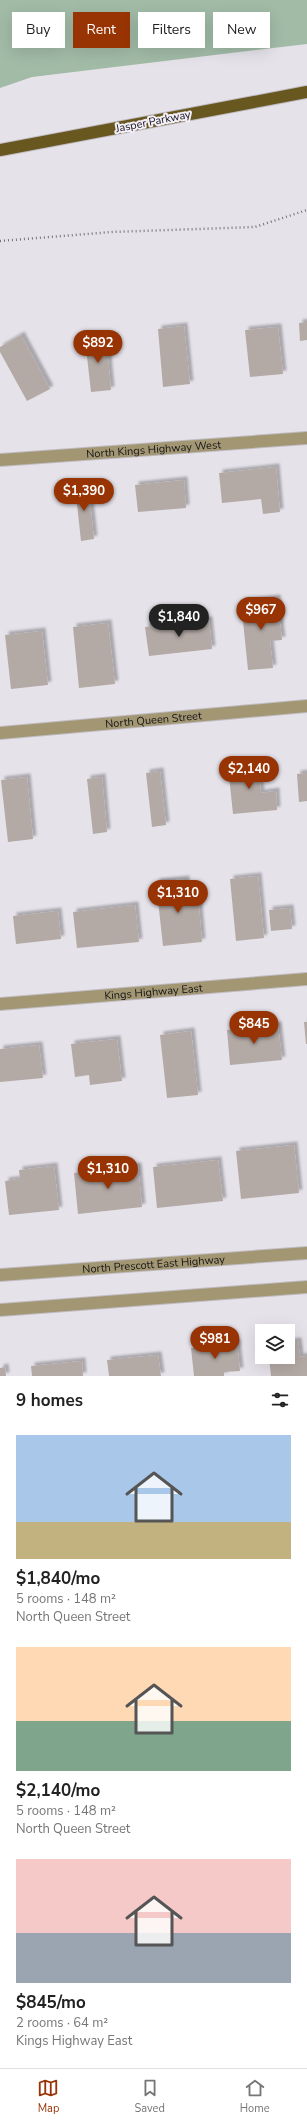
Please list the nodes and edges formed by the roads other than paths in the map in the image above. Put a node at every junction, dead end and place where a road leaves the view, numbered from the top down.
1 (307, 92) edge
2 (0, 150) edge
3 (307, 438) edge
4 (0, 460) edge
5 (307, 706) edge
6 (0, 733) edge
7 (307, 979) edge
8 (0, 1004) edge
9 (307, 1252) edge
10 (0, 1275) edge
11 (307, 1287) edge
12 (0, 1310) edge

1 - 2 main road, Jasper Parkway
3 - 4 street, North Kings Highway West
5 - 6 street, North Queen Street
7 - 8 street, Kings Highway East
9 - 10 street, North Prescott East Highway
11 - 12 street

